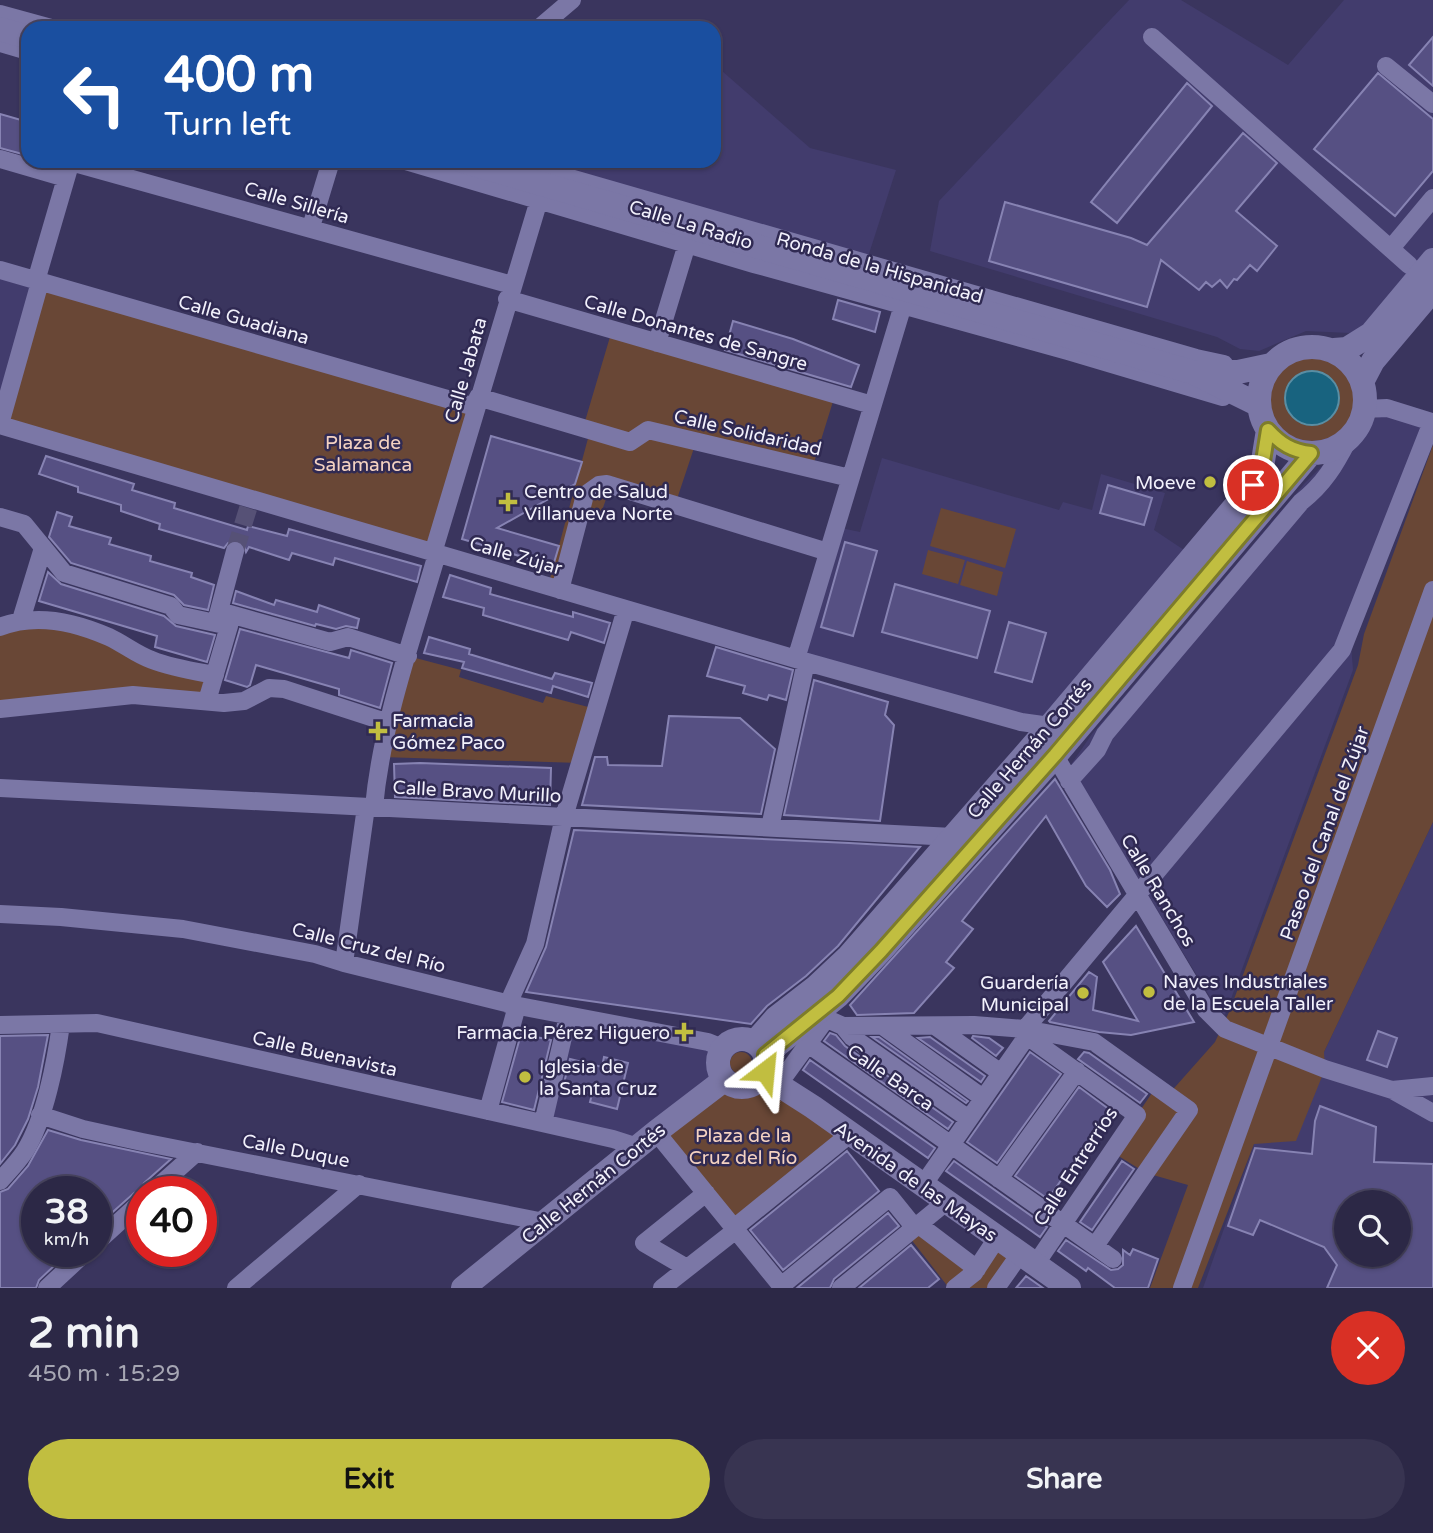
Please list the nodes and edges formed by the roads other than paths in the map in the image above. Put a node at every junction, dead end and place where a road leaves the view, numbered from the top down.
1 (572, 0) edge
2 (0, 14) edge
3 (26, 21) edge
4 (547, 21) edge
5 (0, 29) edge
6 (21, 35) edge
7 (1152, 37) dead end
8 (0, 43) edge
9 (21, 49) edge
10 (1386, 65) dead end
11 (1433, 104) edge
12 (0, 159) edge
13 (21, 161) edge
14 (69, 168) edge
15 (73, 168) edge
16 (329, 168) edge
17 (430, 168) edge
18 (486, 168) edge
19 (535, 168) edge
20 (1433, 198) edge
21 (539, 200) junction
22 (311, 227) junction
23 (687, 244) junction
24 (1391, 247) junction
25 (1421, 262) edge
26 (0, 270) edge
27 (38, 281) junction
28 (1433, 290) edge
29 (510, 292) junction
30 (903, 305) junction
31 (657, 343) junction
32 (1334, 351) junction
33 (1261, 367) junction
34 (1192, 372) junction
35 (1362, 382) junction
36 (477, 402) junction
37 (1254, 403) junction
38 (872, 405) junction
39 (1365, 409) junction
40 (1, 417) edge
41 (1268, 430) junction
42 (1348, 440) junction
43 (1311, 453) junction
44 (850, 478) junction
45 (0, 517) edge
46 (43, 548) junction
47 (235, 551) tunnel mouth
48 (828, 552) junction
49 (435, 553) junction
50 (560, 590) junction
51 (1433, 590) edge
52 (626, 609) junction
53 (22, 620) junction
54 (221, 620) junction
55 (0, 627) edge
56 (408, 656) junction
57 (801, 660) junction
58 (215, 674) junction
59 (207, 701) junction
60 (0, 709) edge
61 (389, 723) junction
62 (1047, 742) junction
63 (1069, 782) junction
64 (0, 788) edge
65 (370, 807) junction
66 (564, 817) junction
67 (770, 827) junction
68 (953, 837) junction
69 (1138, 895) junction
70 (0, 914) edge
71 (344, 963) junction
72 (512, 1005) junction
73 (568, 1016) junction
74 (829, 1020) junction
75 (61, 1024) junction
76 (0, 1025) edge
77 (934, 1026) junction
78 (884, 1027) junction
79 (1026, 1033) junction
80 (808, 1044) junction
81 (723, 1048) junction
82 (1270, 1048) junction
83 (770, 1058) junction
84 (1077, 1071) junction
85 (1001, 1073) junction
86 (724, 1080) junction
87 (1433, 1086) edge
88 (1392, 1090) junction
89 (984, 1098) junction
90 (488, 1111) junction
91 (1433, 1111) edge
92 (40, 1115) junction
93 (969, 1119) junction
94 (543, 1123) junction
95 (850, 1133) junction
96 (647, 1139) junction
97 (951, 1144) junction
98 (197, 1152) junction
99 (170, 1176) edge
100 (999, 1179) junction
101 (0, 1181) edge
102 (359, 1184) junction
103 (923, 1185) junction
104 (706, 1193) junction
105 (946, 1202) junction
106 (126, 1216) edge
107 (544, 1222) junction
108 (1064, 1224) junction
109 (917, 1226) junction
110 (112, 1228) edge
111 (735, 1229) junction
112 (997, 1238) junction
113 (1095, 1245) junction
114 (1113, 1259) dead end
115 (1028, 1260) junction
116 (70, 1267) edge
117 (687, 1268) junction
118 (977, 1269) junction
119 (1001, 1286) edge
120 (782, 1287) edge
121 (47, 1288) edge
122 (236, 1288) edge
123 (463, 1288) edge
124 (662, 1288) edge
125 (841, 1288) edge
126 (954, 1288) edge
127 (1069, 1288) edge
128 (1182, 1288) edge

1 - 4 street
2 - 3 street
5 - 6 street
7 - 24 street
8 - 9 street
10 - 11 street
12 - 13 street, Calle Sillería
14 - 27 street
15 - 22 street, Calle Sillería
16 - 22 street
17 - 21 street, Calle La Radio
18 - 34 street, Ronda de la Hispanidad
19 - 33 street, Ronda de la Hispanidad
20 - 24 street
21 - 23 street, Calle La Radio
21 - 29 street, Calle Jabata
22 - 29 street, Calle Sillería
23 - 30 street, Calle La Radio
23 - 31 street
24 - 25 street
25 - 32 street
26 - 27 street, Calle Guadiana
27 - 36 street, Calle Guadiana
27 - 40 street
28 - 35 street
29 - 31 street, Calle Donantes de Sangre
29 - 36 street, Calle Jabata
30 - 37 street, Calle La Radio
30 - 38 street
31 - 38 street, Calle Donantes de Sangre
32 - 33 street
32 - 35 street
33 - 34 street, Ronda de la Hispanidad
33 - 37 street
34 - 37 street, Ronda de la Hispanidad
35 - 39 street
36 - 44 street, Calle Solidaridad
36 - 49 street, Calle Jabata
37 - 41 street
38 - 44 street
39 - 42 street
39 - 69 street
40 - 49 street, Calle Zújar
41 - 43 street
41 - 62 street, Calle Hernán Cortés
42 - 43 street
42 - 63 street
43 - 62 street, Calle Hernán Cortés
44 - 48 street
45 - 46 street
46 - 53 street
46 - 54 street
47 - 54 street
48 - 50 street
48 - 57 street
49 - 50 street, Calle Zújar
49 - 56 street, Calle Jabata
50 - 52 street, Calle Zújar
51 - 82 street, Paseo del Canal del Zújar
52 - 57 street, Calle Zújar
52 - 66 street
53 - 55 street
53 - 58 street
54 - 56 street
54 - 58 street
56 - 61 street, Calle Jabata
57 - 62 street, Calle Zújar
57 - 67 street
58 - 59 street
59 - 60 street
59 - 61 street
61 - 65 street, Calle Jabata
62 - 63 street, Calle Ranchos
62 - 68 street, Calle Hernán Cortés
62 - 74 street, Calle Hernán Cortés
63 - 69 street, Calle Ranchos
64 - 65 street, Calle Bravo Murillo
65 - 66 street, Calle Bravo Murillo
65 - 71 street, Calle Jabata
66 - 67 street, Calle Bravo Murillo
66 - 72 street
67 - 68 street, Calle Bravo Murillo
68 - 83 street, Calle Hernán Cortés
69 - 79 street
69 - 82 street, Calle Ranchos
70 - 71 street, Calle Cruz del Río
71 - 72 street, Calle Cruz del Río
72 - 73 street, Calle Cruz del Río
72 - 90 street
73 - 81 street, Calle Cruz del Río
73 - 94 street
74 - 78 street, Calle Barca
74 - 80 street
74 - 83 street, Calle Hernán Cortés
74 - 93 street, Calle Barca
75 - 76 street, Calle Buenavista
75 - 90 street, Calle Buenavista
75 - 92 street
77 - 78 street, Calle Barca
77 - 79 street, Calle Barca
77 - 85 street
78 - 89 street, Calle Barca
79 - 84 street, Calle Entrerríos
79 - 85 street
79 - 113 street
80 - 83 street
80 - 97 street, Calle Barca
81 - 83 street
81 - 86 street
82 - 88 street, Calle Ranchos
82 - 128 street, Paseo del Canal del Zújar
83 - 86 street
83 - 95 street, Avenida de las Mayas
84 - 100 street
84 - 108 street, Calle Entrerríos
85 - 89 street
86 - 96 street, Calle Hernán Cortés
87 - 88 street
88 - 91 street, Calle Ranchos
89 - 93 street
90 - 94 street, Calle Buenavista
92 - 98 street, Calle Duque
92 - 101 street
93 - 97 street
94 - 96 street, Calle Buenavista
95 - 103 street, Avenida de las Mayas
95 - 111 street
96 - 104 street
96 - 107 street, Calle Hernán Cortés
97 - 100 street, Calle Barca
97 - 103 street
98 - 99 street
98 - 102 street, Calle Duque
100 - 108 street, Calle Barca
102 - 107 street, Calle Duque
102 - 122 street
103 - 105 street, Avenida de las Mayas
104 - 111 street
104 - 117 street
105 - 109 street
105 - 112 street, Avenida de las Mayas
106 - 110 street
107 - 123 street, Calle Hernán Cortés
108 - 113 street, Calle Barca
108 - 115 street, Calle Entrerríos
109 - 118 street
109 - 120 street
109 - 125 street
111 - 117 street
111 - 120 street
112 - 115 street, Avenida de las Mayas
112 - 118 street
113 - 114 street, Calle Barca
115 - 119 street, Calle Entrerríos
115 - 127 street, Avenida de las Mayas
116 - 121 street
117 - 124 street
118 - 126 street

